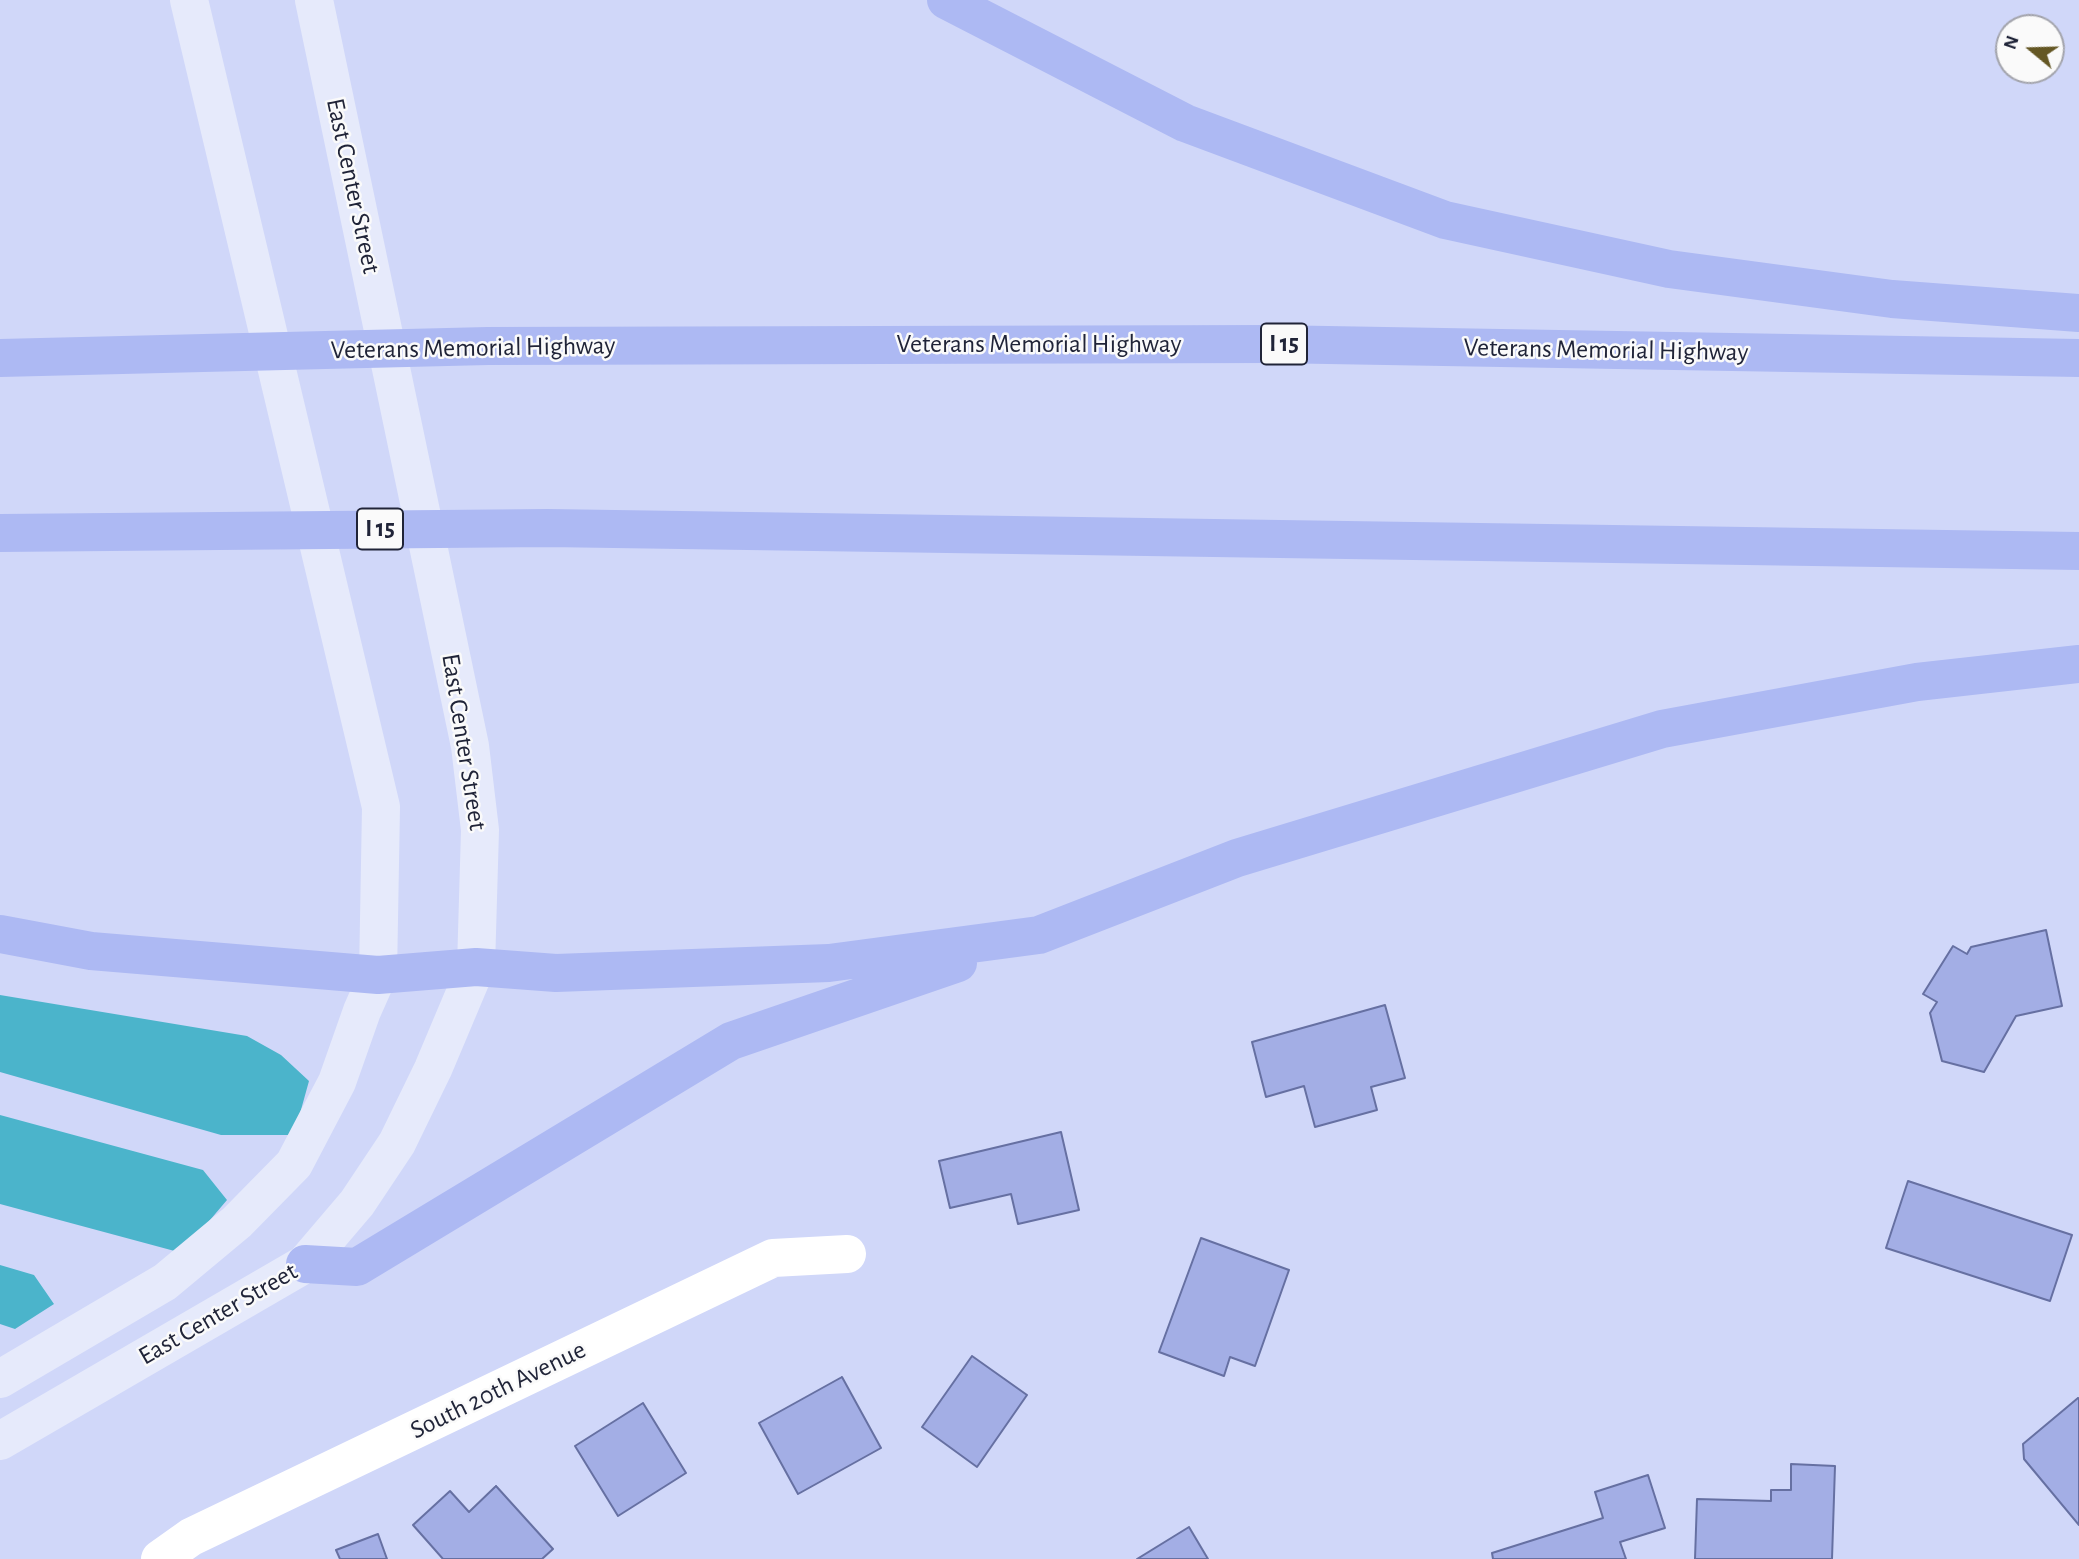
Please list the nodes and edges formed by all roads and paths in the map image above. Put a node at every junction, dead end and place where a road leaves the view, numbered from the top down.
1 (189, 0) edge
2 (314, 0) edge
3 (946, 0) edge
4 (2079, 313) edge
5 (0, 358) edge
6 (2079, 358) edge
7 (0, 533) edge
8 (2079, 551) edge
9 (2079, 664) edge
10 (0, 934) edge
11 (1039, 935) junction
12 (476, 967) junction
13 (378, 975) junction
14 (847, 1254) dead end
15 (304, 1264) junction
16 (0, 1378) edge
17 (0, 1441) edge
18 (160, 1559) edge

1 - 13 main road, East Center Street
2 - 12 main road, East Center Street
3 - 4 highway
5 - 6 highway, Veterans Memorial Highway / I 15
7 - 8 highway, I 15
9 - 11 highway
10 - 13 highway
11 - 12 highway
11 - 15 highway
12 - 13 highway
12 - 15 main road, East Center Street
13 - 16 main road, East Center Street
14 - 18 street, South 20th Avenue
15 - 17 main road, East Center Street

